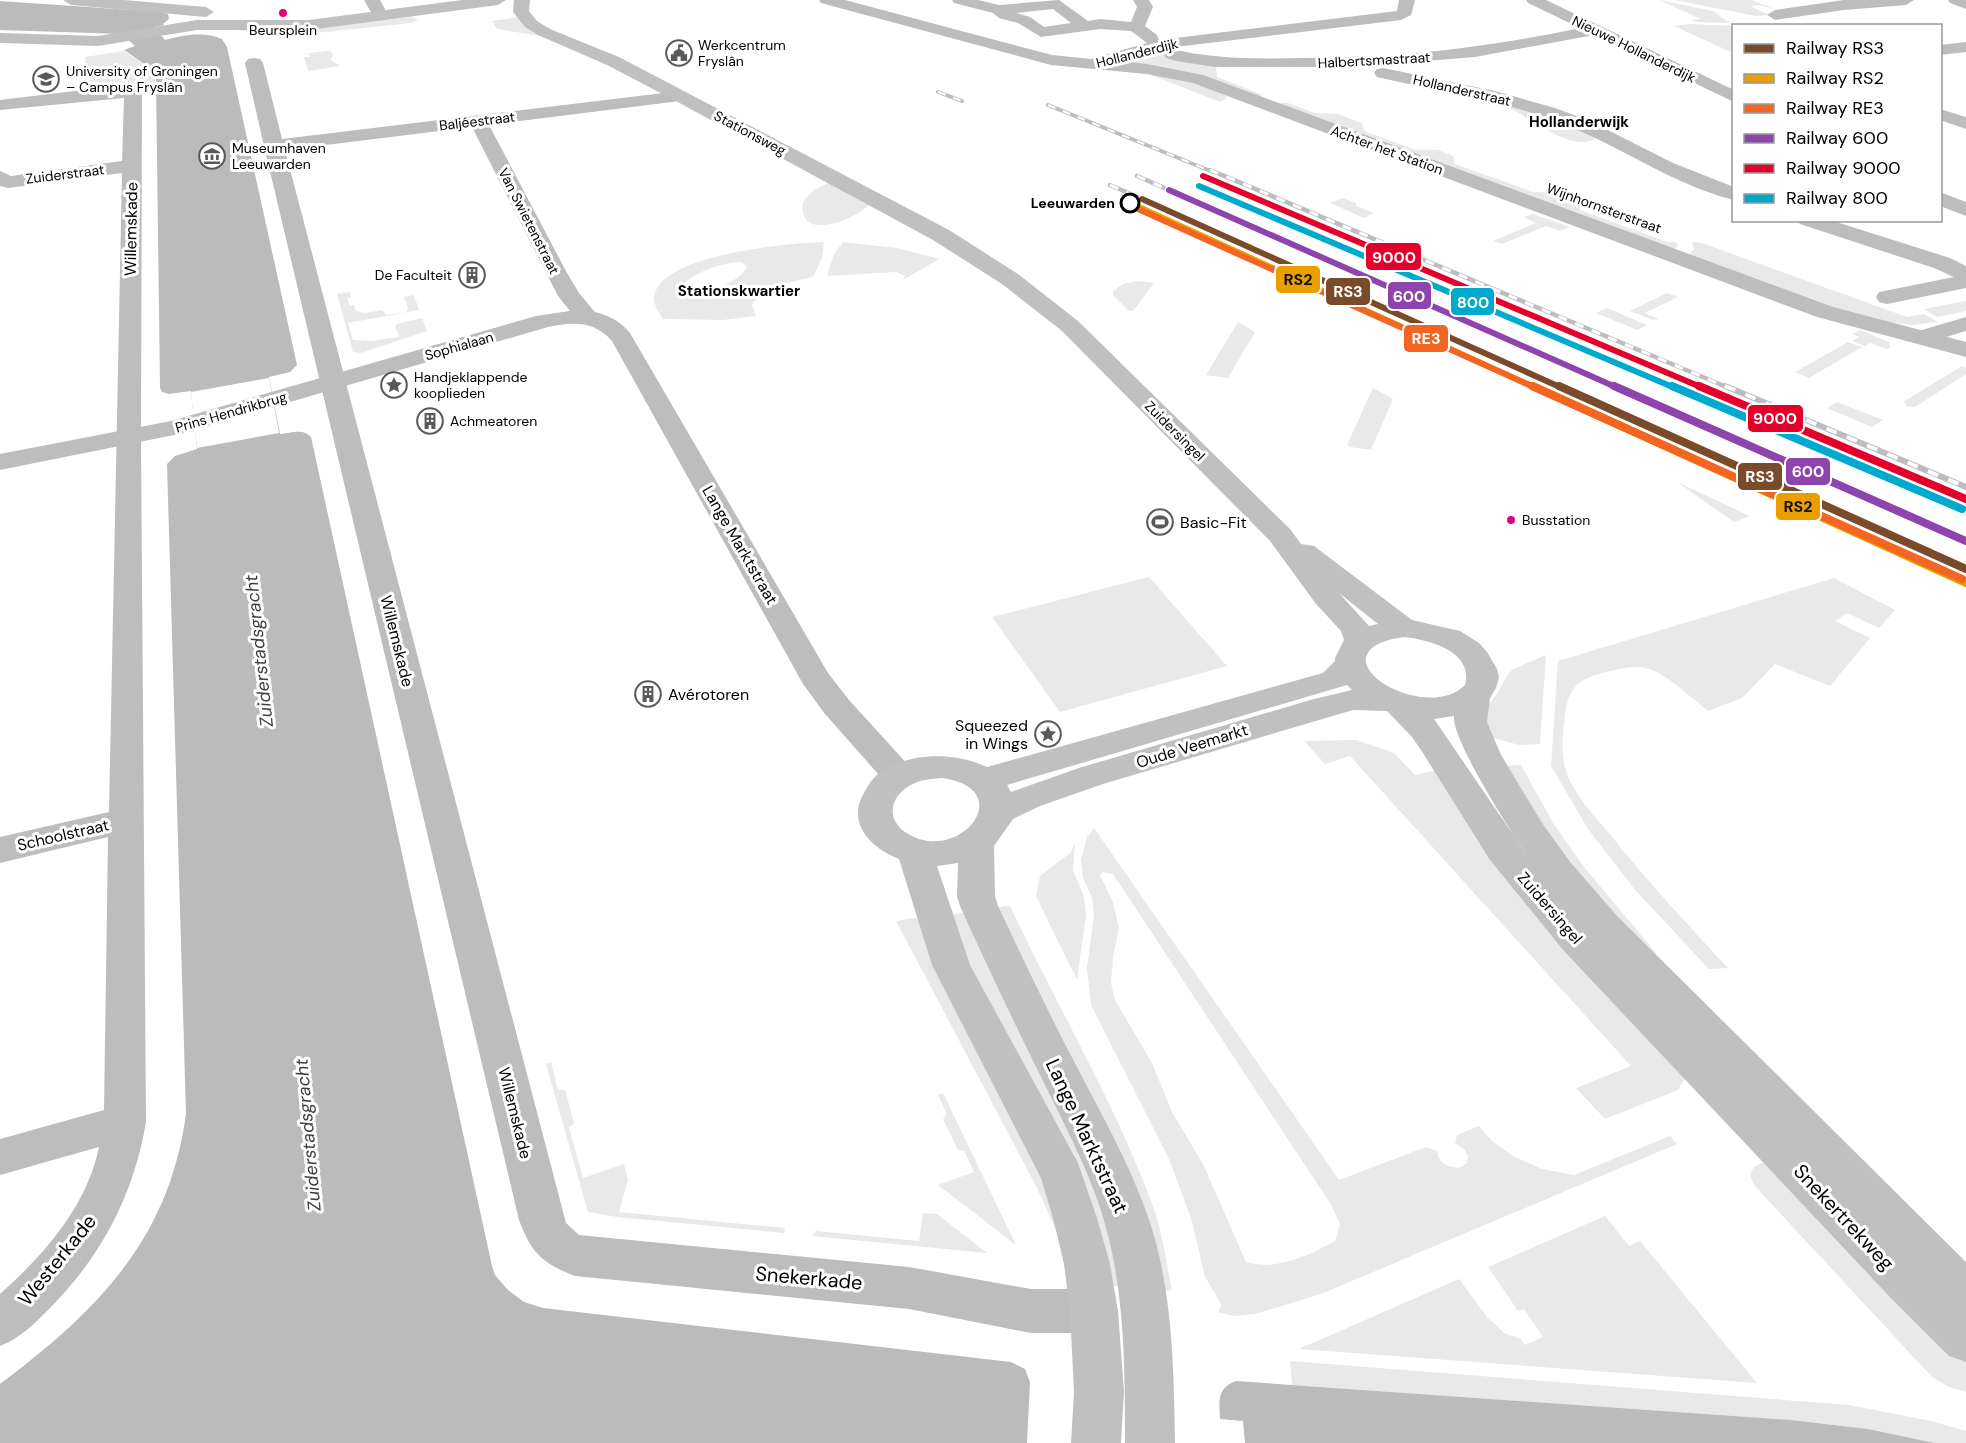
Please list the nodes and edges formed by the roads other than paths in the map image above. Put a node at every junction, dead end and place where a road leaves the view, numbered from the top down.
1 (70, 0) edge
2 (498, 0) edge
3 (827, 0) edge
4 (866, 0) edge
5 (960, 0) edge
6 (1142, 0) edge
7 (1407, 0) edge
8 (1534, 0) edge
9 (1906, 0) edge
10 (1956, 0) edge
11 (374, 4) edge
12 (445, 4) edge
13 (1966, 4) edge
14 (522, 6) edge
15 (849, 6) junction
16 (194, 10) junction
17 (999, 10) junction
18 (1775, 15) dead end
19 (557, 21) dead end
20 (1085, 26) junction
21 (1135, 27) junction
22 (178, 28) junction
23 (1596, 30) junction
24 (0, 38) edge
25 (1156, 46) junction
26 (1966, 46) edge
27 (1942, 50) edge
28 (1220, 62) junction
29 (254, 63) dead end
30 (1092, 64) junction
31 (1316, 64) junction
32 (680, 96) junction
33 (1732, 96) edge
34 (1318, 104) dead end
35 (0, 105) edge
36 (477, 121) junction
37 (274, 146) junction
38 (132, 166) junction
39 (0, 177) edge
40 (1732, 193) edge
41 (1942, 198) edge
42 (1966, 210) edge
43 (1813, 222) edge
44 (998, 262) junction
45 (1966, 274) edge
46 (1966, 281) edge
47 (1887, 297) dead end
48 (587, 317) junction
49 (1966, 324) edge
50 (1923, 337) junction
51 (1966, 351) edge
52 (333, 383) junction
53 (128, 438) junction
54 (0, 462) edge
55 (1280, 535) junction
56 (1404, 628) junction
57 (1355, 653) junction
58 (1474, 696) junction
59 (1394, 703) junction
60 (899, 776) junction
61 (983, 780) junction
62 (127, 820) junction
63 (988, 827) junction
64 (0, 850) edge
65 (914, 850) junction
66 (1740, 1086) junction
67 (125, 1122) junction
68 (0, 1157) edge
69 (542, 1220) joint
70 (1966, 1293) edge
71 (1094, 1311) junction
72 (0, 1324) edge
73 (1966, 1340) edge
74 (1096, 1443) edge
75 (1150, 1443) edge

1 - 16 main road
2 - 12 main road
3 - 15 street, Hollanderdijk
4 - 15 street
5 - 17 street
6 - 21 street
7 - 25 street, Hollanderdijk
8 - 23 street, Nieuwe Hollanderdijk
9 - 18 street
10 - 13 street
11 - 12 main road
11 - 16 main road
12 - 14 main road
12 - 22 main road
14 - 32 main road, Stationsweg
15 - 30 street, Hollanderdijk
16 - 22 main road
17 - 20 street
17 - 20 street
19 - 44 main road, Stationsweg
20 - 21 street
21 - 25 street, Halbertsmastraat
22 - 24 main road
23 - 31 street, Halbertsmastraat
23 - 33 street, Nieuwe Hollanderdijk
25 - 28 street, Halbertsmastraat
25 - 30 street, Hollanderdijk
26 - 27 street
28 - 31 street, Halbertsmastraat
28 - 34 street
29 - 37 street, Willemskade
30 - 50 street, Achter het Station
31 - 40 street, Hollanderstraat
32 - 36 street, Baljéestraat
32 - 44 main road, Stationsweg
35 - 38 street, Willemskade
36 - 37 street, Baljéestraat
36 - 48 street, Van Swietenstraat
37 - 52 street, Willemskade
38 - 39 street, Zuiderstraat
38 - 53 street, Willemskade
41 - 42 street
43 - 45 street
44 - 55 main road, Zuidersingel
46 - 47 street
48 - 52 street, Sophialaan
48 - 60 street, Lange Marktstraat
49 - 50 street
50 - 51 street
52 - 53 street, Prins Hendrikbrug
52 - 69 street, Willemskade
53 - 54 street, Prins Hendrikbrug
53 - 62 street, Willemskade
55 - 56 main road, Zuidersingel
55 - 57 main road, Zuidersingel
56 - 57 main road
56 - 58 main road
57 - 59 main road
57 - 61 main road, Oude Veemarkt
58 - 59 main road
58 - 66 main road, Zuidersingel
59 - 63 main road, Oude Veemarkt
59 - 66 main road, Zuidersingel
60 - 61 main road
60 - 65 main road
61 - 63 main road
62 - 64 street, Schoolstraat
62 - 67 street, Willemskade
63 - 65 main road
63 - 75 main road, Lange Marktstraat
65 - 71 main road
66 - 70 main road, Snekertrekweg
66 - 73 main road, Snekertrekweg
67 - 68 street
67 - 72 street, Westerkade
69 - 71 street, Snekerkade
71 - 74 main road

